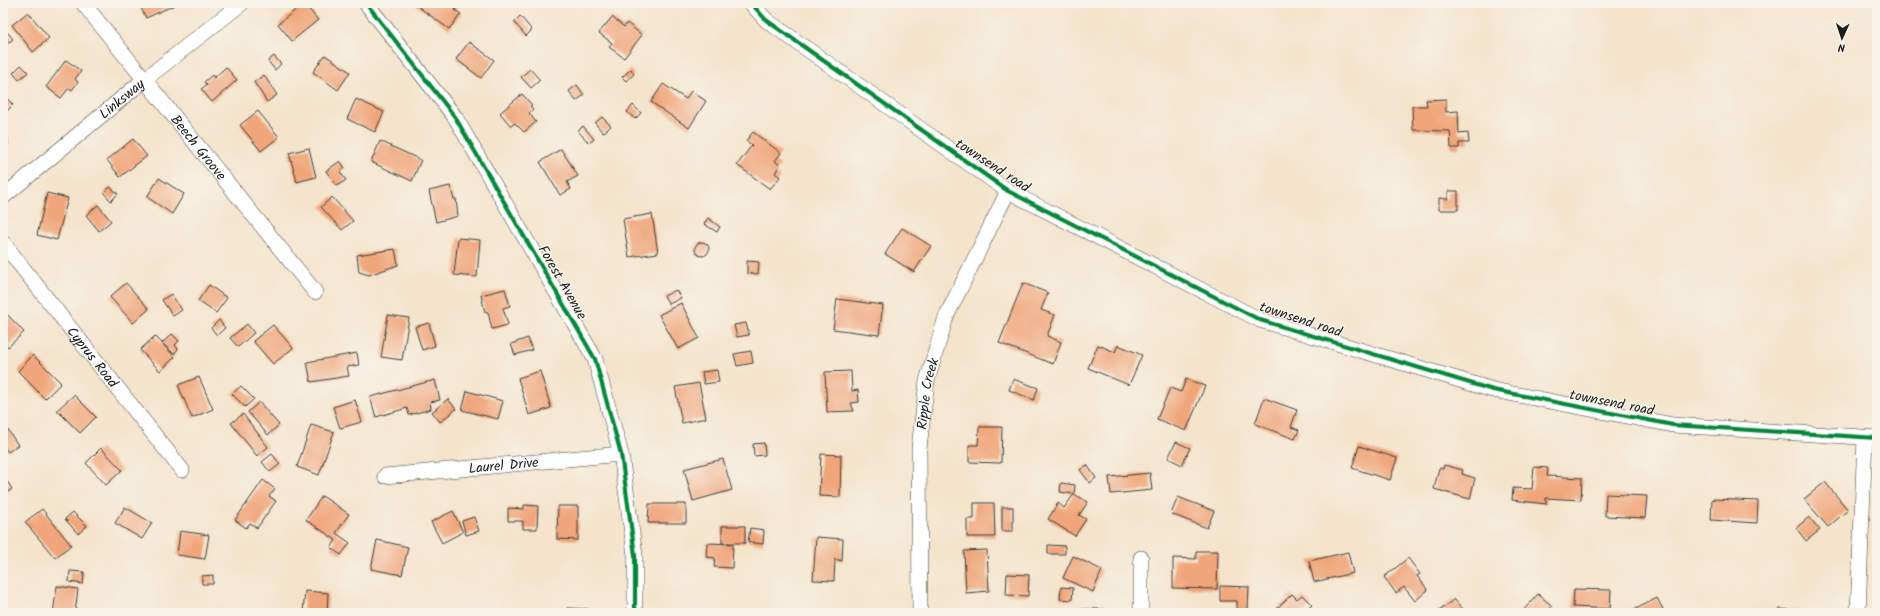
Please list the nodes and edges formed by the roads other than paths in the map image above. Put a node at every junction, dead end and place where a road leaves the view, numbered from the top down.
1 (83, 3) edge
2 (242, 3) edge
3 (366, 3) edge
4 (751, 3) edge
5 (144, 80) junction
6 (1008, 191) junction
7 (3, 197) edge
8 (3, 243) edge
9 (315, 292) dead end
10 (1871, 438) edge
11 (621, 454) junction
12 (182, 470) dead end
13 (385, 476) dead end
14 (1141, 558) dead end
15 (635, 613) edge
16 (920, 613) edge
17 (1141, 613) edge
18 (1858, 613) edge

1 - 5 street, Beech Groove
2 - 5 street, Linksway
3 - 11 street, Forest Avenue
4 - 6 street, townsend road
5 - 7 street, Linksway
5 - 9 street, Beech Groove
6 - 10 street, townsend road
6 - 16 street, Ripple Creek
8 - 12 street, Cyprus Road
10 - 18 street
11 - 13 street, Laurel Drive
11 - 15 street, Forest Avenue
14 - 17 street

